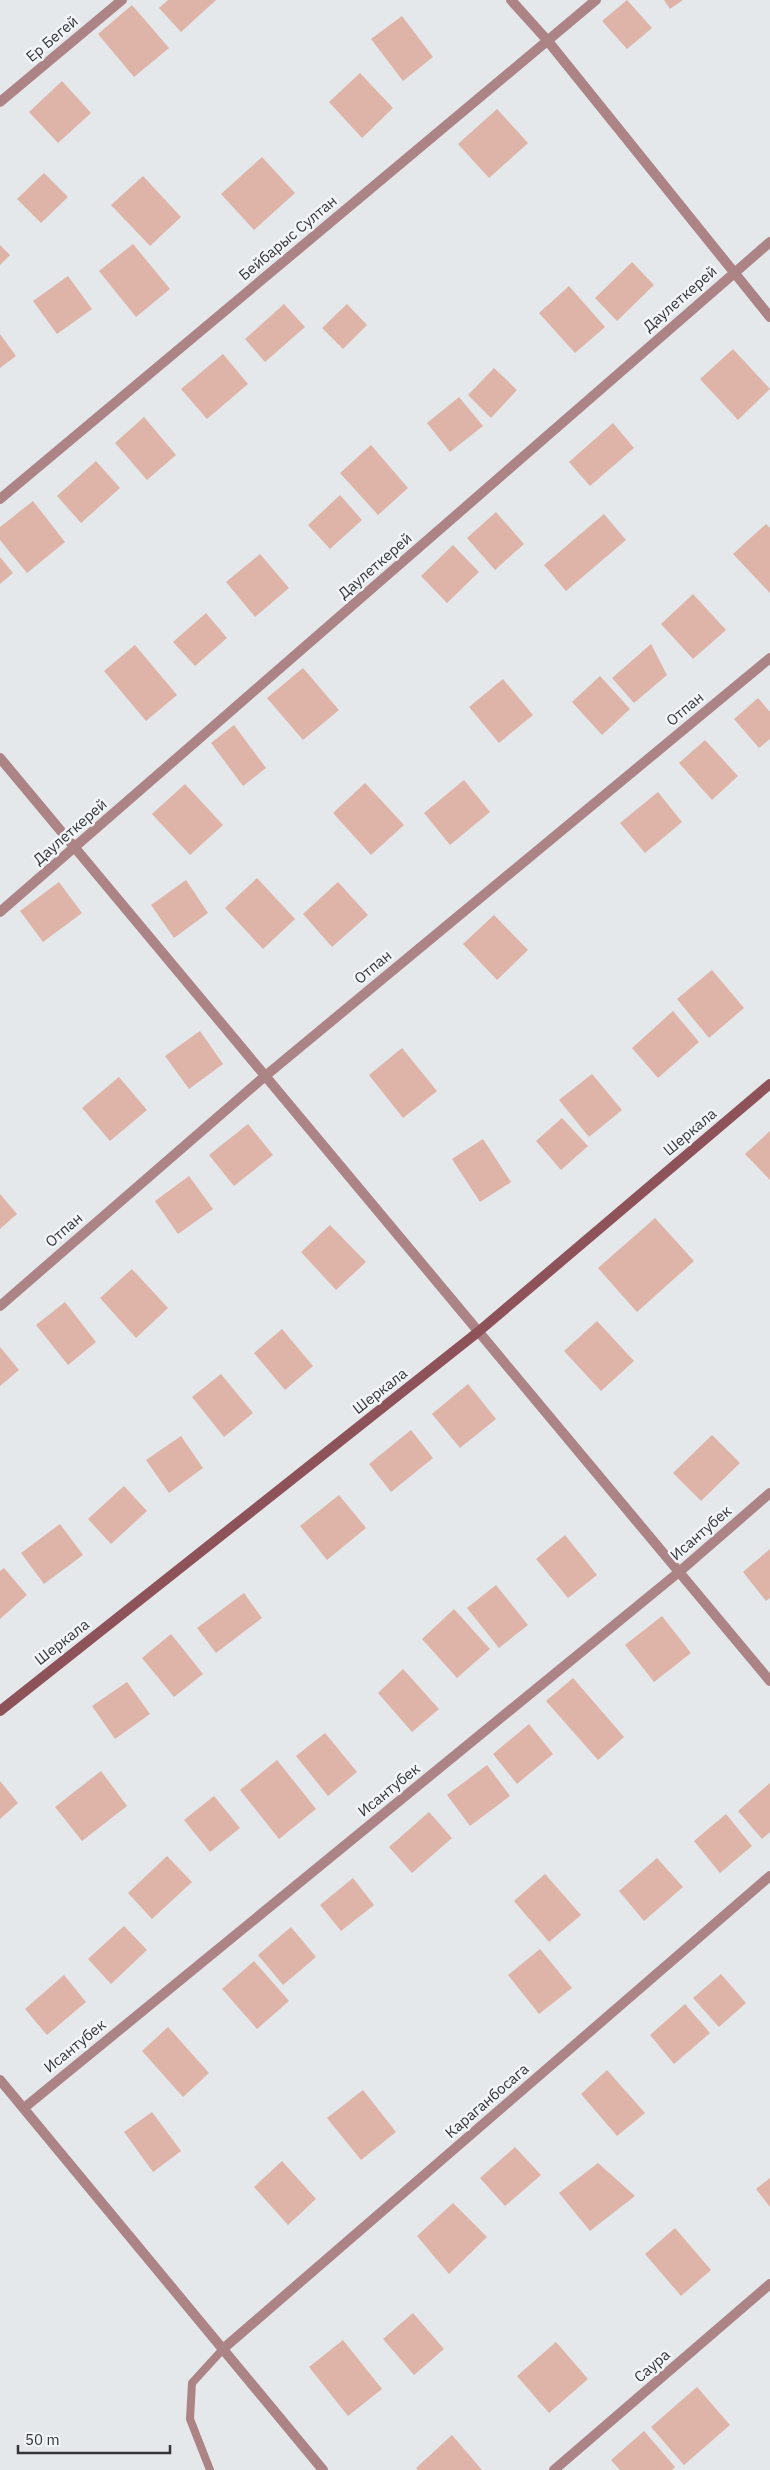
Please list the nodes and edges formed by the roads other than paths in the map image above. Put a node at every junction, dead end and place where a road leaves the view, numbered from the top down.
1 (122, 0) edge
2 (511, 0) edge
3 (596, 0) edge
4 (547, 40) junction
5 (0, 102) edge
6 (770, 242) edge
7 (735, 272) junction
8 (770, 317) edge
9 (0, 499) edge
10 (770, 658) edge
11 (0, 758) edge
12 (75, 849) junction
13 (0, 912) edge
14 (264, 1077) junction
15 (770, 1084) edge
16 (0, 1306) edge
17 (478, 1332) junction
18 (770, 1493) edge
19 (679, 1572) junction
20 (770, 1681) edge
21 (0, 1711) edge
22 (770, 1876) edge
23 (0, 2080) edge
24 (24, 2108) junction
25 (770, 2284) edge
26 (224, 2348) junction
27 (210, 2470) edge
28 (323, 2470) edge
29 (554, 2470) edge

1 - 5 street, Ер Бегей
2 - 4 street
3 - 4 street, Бейбарыс Султан
4 - 7 street
4 - 9 street, Бейбарыс Султан
6 - 7 street, Даулеткерей
7 - 8 street
7 - 12 street, Даулеткерей
10 - 14 street, Отпан
11 - 12 street
12 - 13 street, Даулеткерей
12 - 14 street
14 - 16 street, Отпан
14 - 17 street
15 - 17 street, Шеркала
17 - 19 street
17 - 21 street, Шеркала
18 - 19 street, Исантубек
19 - 20 street
19 - 24 street, Исантубек
22 - 26 street, Караганбосага
23 - 24 street
24 - 26 street
25 - 29 street, Саура
26 - 27 lane
26 - 28 street

